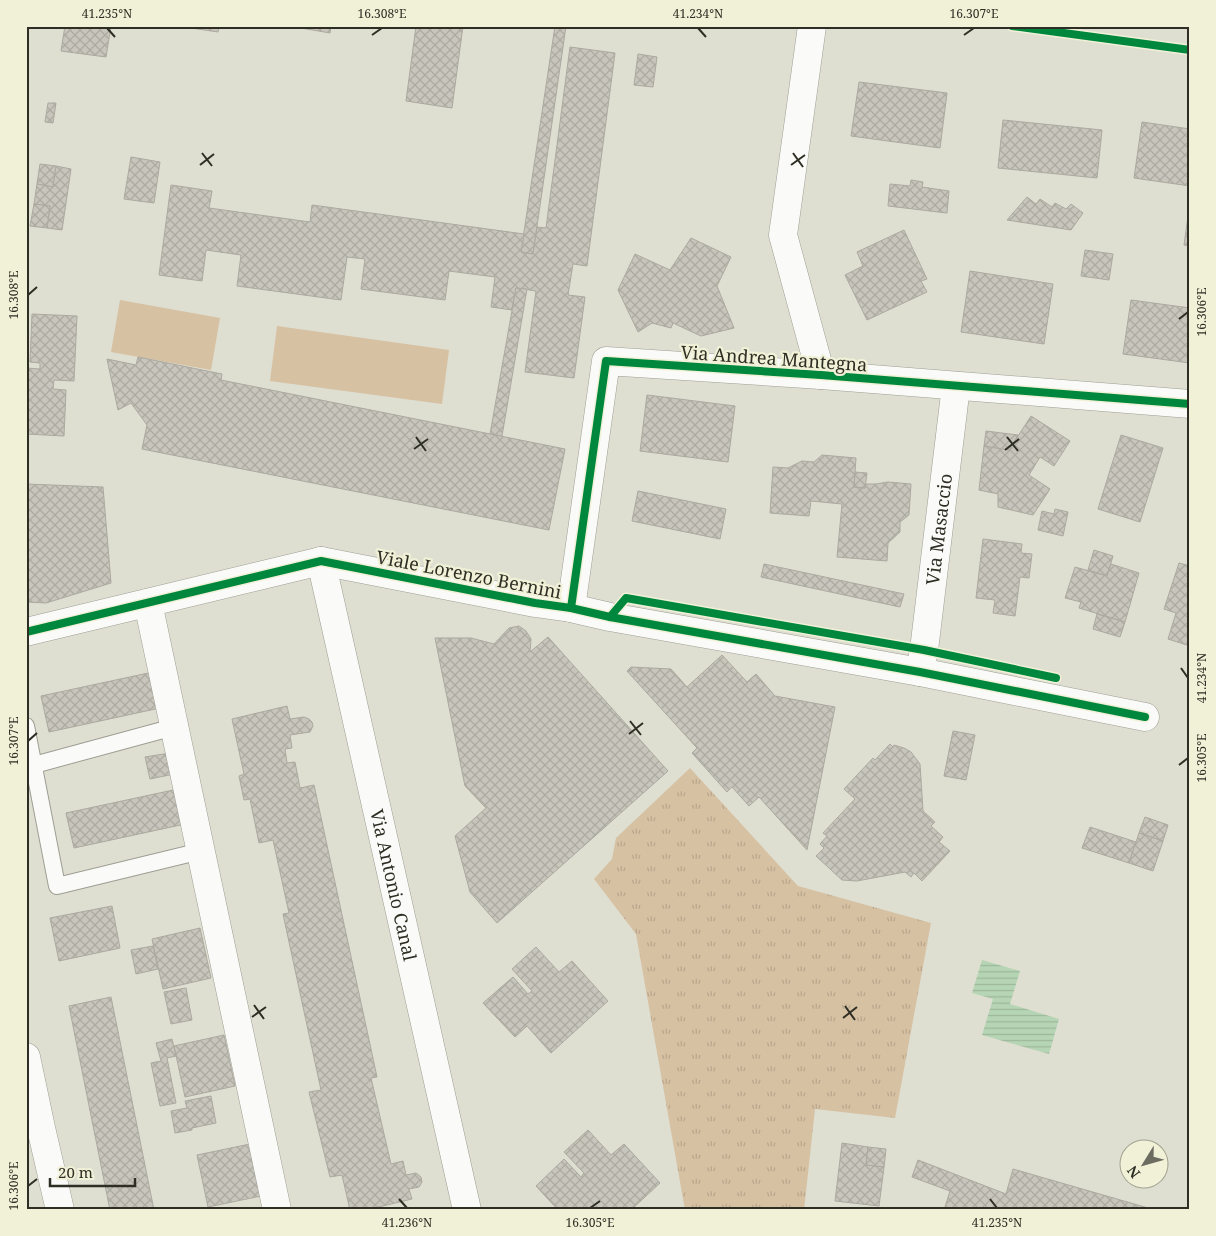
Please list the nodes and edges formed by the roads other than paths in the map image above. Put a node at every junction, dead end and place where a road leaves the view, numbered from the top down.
1 (812, 26) edge
2 (821, 376) junction
3 (956, 386) junction
4 (1190, 404) edge
5 (321, 561) junction
6 (148, 603) junction
7 (571, 608) junction
8 (26, 632) edge
9 (920, 672) junction
10 (1145, 716) dead end
11 (26, 726) edge
12 (174, 727) junction
13 (34, 765) junction
14 (201, 851) junction
15 (26, 1057) edge
16 (34, 1129) edge
17 (60, 1210) edge
18 (277, 1210) edge
19 (467, 1210) edge

1 - 2 street
2 - 3 street, Via Andrea Mantegna
2 - 7 street, Via Andrea Mantegna
3 - 4 street, Via Andrea Mantegna
3 - 9 street, Via Masaccio
5 - 6 street, Viale Lorenzo Bernini
5 - 7 street, Viale Lorenzo Bernini
5 - 19 street, Via Antonio Canal
6 - 8 street, Viale Lorenzo Bernini
6 - 12 street
7 - 9 street, Viale Lorenzo Bernini
9 - 10 street, Viale Lorenzo Bernini
11 - 13 lane
12 - 13 lane
12 - 14 street
13 - 14 lane
14 - 18 street
15 - 16 street
16 - 17 street

